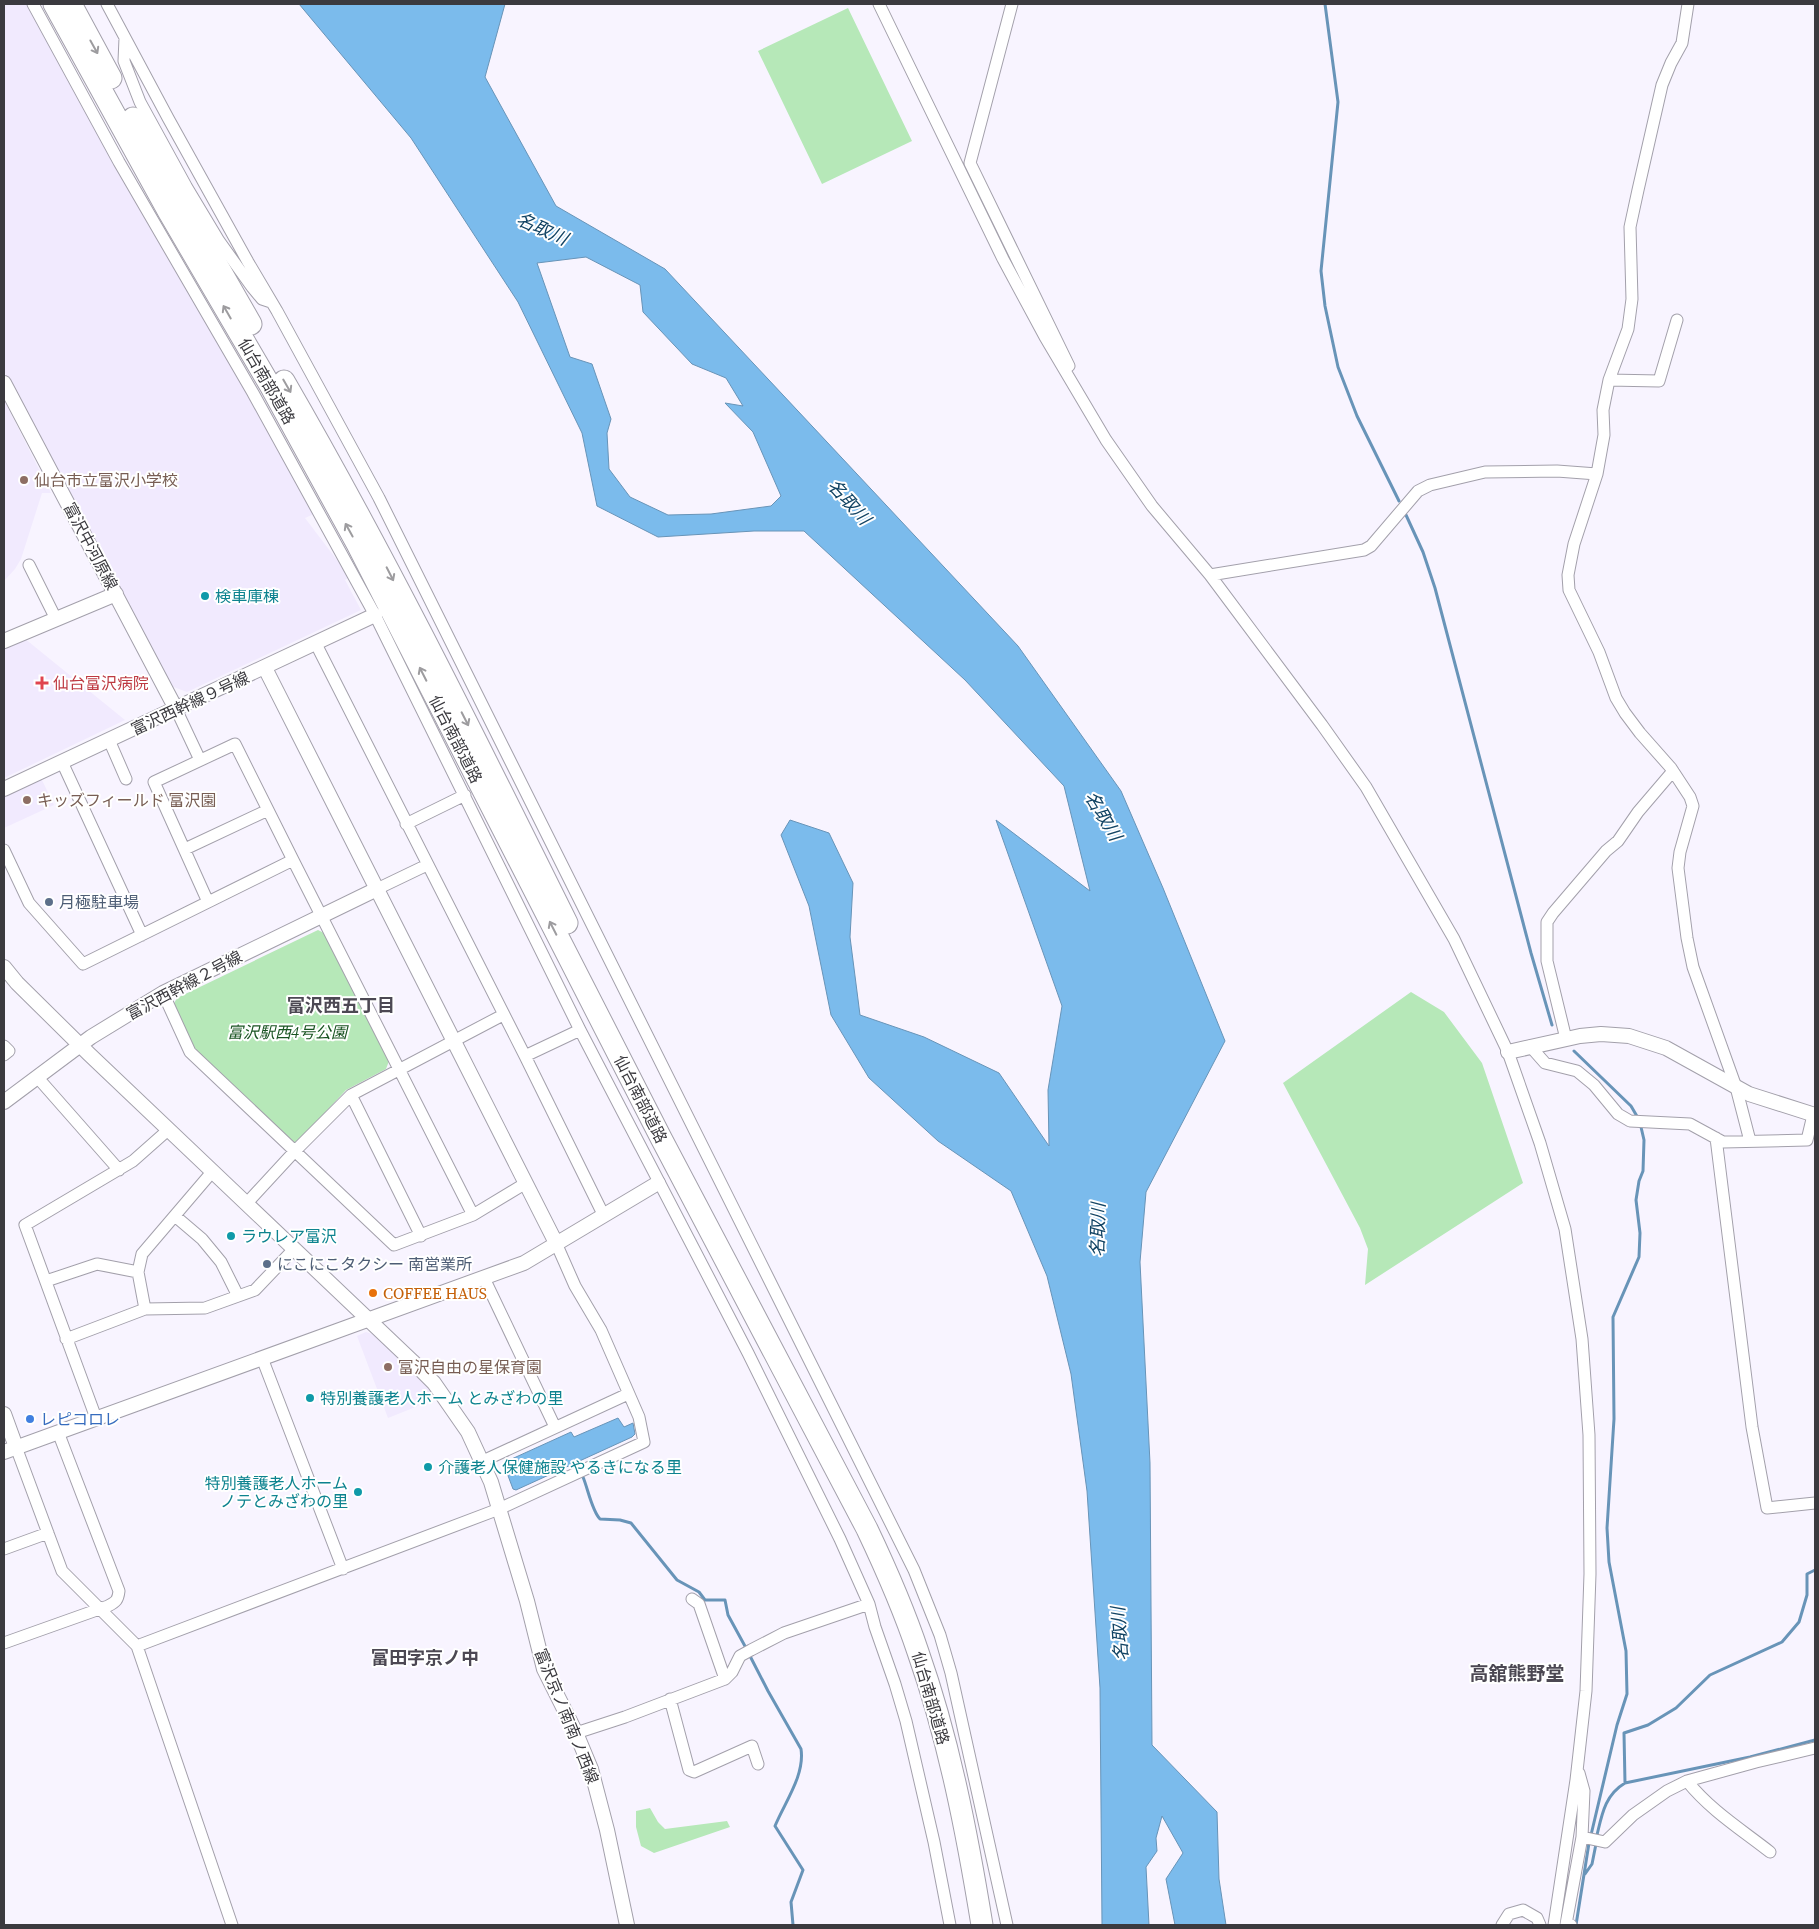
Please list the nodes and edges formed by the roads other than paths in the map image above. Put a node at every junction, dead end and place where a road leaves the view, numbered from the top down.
1 (33, 4) edge
2 (54, 4) edge
3 (71, 4) edge
4 (107, 4) edge
5 (879, 4) edge
6 (1012, 4) edge
7 (1688, 4) edge
8 (125, 38) junction
9 (272, 302) junction
10 (1677, 320) dead end
11 (1609, 380) junction
12 (4, 383) edge
13 (1081, 400) junction
14 (1597, 474) junction
15 (29, 565) dead end
16 (1210, 575) junction
17 (116, 594) junction
18 (375, 615) junction
19 (56, 619) junction
20 (4, 641) edge
21 (316, 644) junction
22 (265, 668) junction
23 (176, 709) junction
24 (109, 740) junction
25 (200, 760) junction
26 (62, 762) junction
27 (1673, 771) junction
28 (126, 779) dead end
29 (4, 789) edge
30 (465, 795) junction
31 (268, 810) junction
32 (406, 824) junction
33 (185, 849) junction
34 (4, 850) edge
35 (293, 860) junction
36 (427, 865) junction
37 (377, 889) junction
38 (208, 902) junction
39 (321, 916) junction
40 (142, 935) junction
41 (4, 967) edge
42 (164, 993) junction
43 (503, 1015) junction
44 (580, 1030) junction
45 (1566, 1039) junction
46 (454, 1041) junction
47 (80, 1045) junction
48 (4, 1046) edge
49 (1530, 1046) junction
50 (1508, 1052) junction
51 (4, 1055) edge
52 (525, 1056) junction
53 (399, 1069) junction
54 (38, 1078) junction
55 (1736, 1087) junction
56 (351, 1095) junction
57 (4, 1102) edge
58 (1814, 1115) edge
59 (168, 1130) junction
60 (1716, 1138) junction
61 (1750, 1141) junction
62 (294, 1152) junction
63 (119, 1170) junction
64 (212, 1172) junction
65 (658, 1182) junction
66 (526, 1183) junction
67 (246, 1204) junction
68 (473, 1215) junction
69 (175, 1216) junction
70 (604, 1216) junction
71 (421, 1236) junction
72 (556, 1243) junction
73 (294, 1249) junction
74 (138, 1272) junction
75 (484, 1278) junction
76 (46, 1281) junction
77 (238, 1296) junction
78 (145, 1309) junction
79 (367, 1320) junction
80 (66, 1339) junction
81 (262, 1358) junction
82 (628, 1394) junction
83 (4, 1414) edge
84 (96, 1418) junction
85 (556, 1427) junction
86 (58, 1432) junction
87 (10, 1449) edge
88 (483, 1461) junction
89 (844, 1483) junction
90 (1815, 1503) edge
91 (499, 1509) junction
92 (48, 1533) junction
93 (4, 1549) edge
94 (343, 1569) junction
95 (692, 1599) dead end
96 (869, 1604) junction
97 (99, 1609) junction
98 (4, 1643) edge
99 (137, 1646) junction
100 (725, 1679) junction
101 (670, 1700) junction
102 (576, 1733) junction
103 (1815, 1748) edge
104 (758, 1764) dead end
105 (1577, 1768) junction
106 (1687, 1781) junction
107 (1582, 1837) junction
108 (1770, 1852) dead end
109 (232, 1925) edge
110 (627, 1925) edge
111 (950, 1925) edge
112 (982, 1925) edge
113 (1007, 1925) edge
114 (1502, 1925) edge
115 (1540, 1925) edge
116 (1564, 1925) edge

1 - 18 street
89 -> 2 highway, 仙台南部道路
3 -> 89 highway, 仙台南部道路
4 - 8 street
5 - 13 street
6 - 13 street
7 - 11 street
8 - 9 street
8 - 9 street
9 - 113 street
10 - 11 street
11 - 14 street
12 - 17 street, 富沢中河原線
13 - 16 street
14 - 16 street
14 - 27 street
15 - 19 street
16 - 50 street
17 - 19 street
17 - 23 street, 富沢中河原線
18 - 21 street, 富沢西幹線９号線
18 - 30 street
19 - 20 street
21 - 22 street, 富沢西幹線９号線
21 - 32 street
22 - 23 street, 富沢西幹線９号線
22 - 37 street
23 - 24 street, 富沢西幹線９号線
23 - 25 street
24 - 26 street, 富沢西幹線９号線
24 - 28 street
25 - 31 street
25 - 33 street
26 - 29 street, 富沢西幹線９号線
26 - 40 street
27 - 45 street
27 - 55 street
30 - 32 street
30 - 44 street
31 - 33 street
31 - 35 street
32 - 36 street
33 - 38 street
34 - 40 street
35 - 38 street
35 - 39 street
36 - 37 street
36 - 43 street
37 - 39 street, 富沢西幹線２号線
37 - 46 street
38 - 40 street
39 - 42 street, 富沢西幹線２号線
39 - 53 street
41 - 47 street, 富沢京ノ南南ノ西線
42 - 47 street, 富沢西幹線２号線
42 - 62 street
43 - 46 street
43 - 52 street
44 - 52 street
44 - 65 street
45 - 49 street
45 - 55 street
46 - 53 street
46 - 66 street
47 - 54 street, 富沢西幹線２号線
47 - 59 street, 富沢京ノ南南ノ西線
48 - 51 street
49 - 50 street
49 - 60 street
50 - 105 street
52 - 70 street
53 - 56 street
53 - 68 street
54 - 57 street, 富沢西幹線２号線
54 - 63 street
55 - 58 street
55 - 61 street
56 - 62 street
56 - 71 street
58 - 61 street
59 - 63 street
59 - 64 street, 富沢京ノ南南ノ西線
60 - 61 street
60 - 90 street
62 - 67 street
62 - 71 street
63 - 76 street
64 - 67 street, 富沢京ノ南南ノ西線
64 - 69 street
65 - 70 street
65 - 96 street
66 - 68 street
66 - 72 street
67 - 73 street, 富沢京ノ南南ノ西線
68 - 71 street
69 - 74 street
69 - 77 street
70 - 72 street
72 - 75 street
72 - 82 street
73 - 77 street
73 - 79 street, 富沢京ノ南南ノ西線
74 - 76 street
74 - 78 street
75 - 79 street
75 - 85 street
76 - 80 street
77 - 78 street
78 - 80 street
79 - 81 street
79 - 88 street, 富沢京ノ南南ノ西線
80 - 84 street
81 - 84 street
81 - 94 street
82 - 85 street
82 - 91 street
83 - 87 street
84 - 86 street
85 - 88 street
86 - 87 street
86 - 97 street
87 - 92 street
88 - 91 street, 富沢京ノ南南ノ西線
89 - 112 highway, 仙台南部道路
91 - 94 street
91 - 102 street, 富沢京ノ南南ノ西線
92 - 93 street
92 - 97 street
94 - 99 street
95 - 100 street
96 - 100 street
96 - 111 street
97 - 98 street
97 - 99 street
99 - 109 street
100 - 101 street
101 - 102 street
101 - 104 street
102 - 110 street, 富沢京ノ南南ノ西線
103 - 106 street
105 - 107 street
105 - 116 street
106 - 107 street
106 - 108 street
107 - 116 street
114 - 115 street

